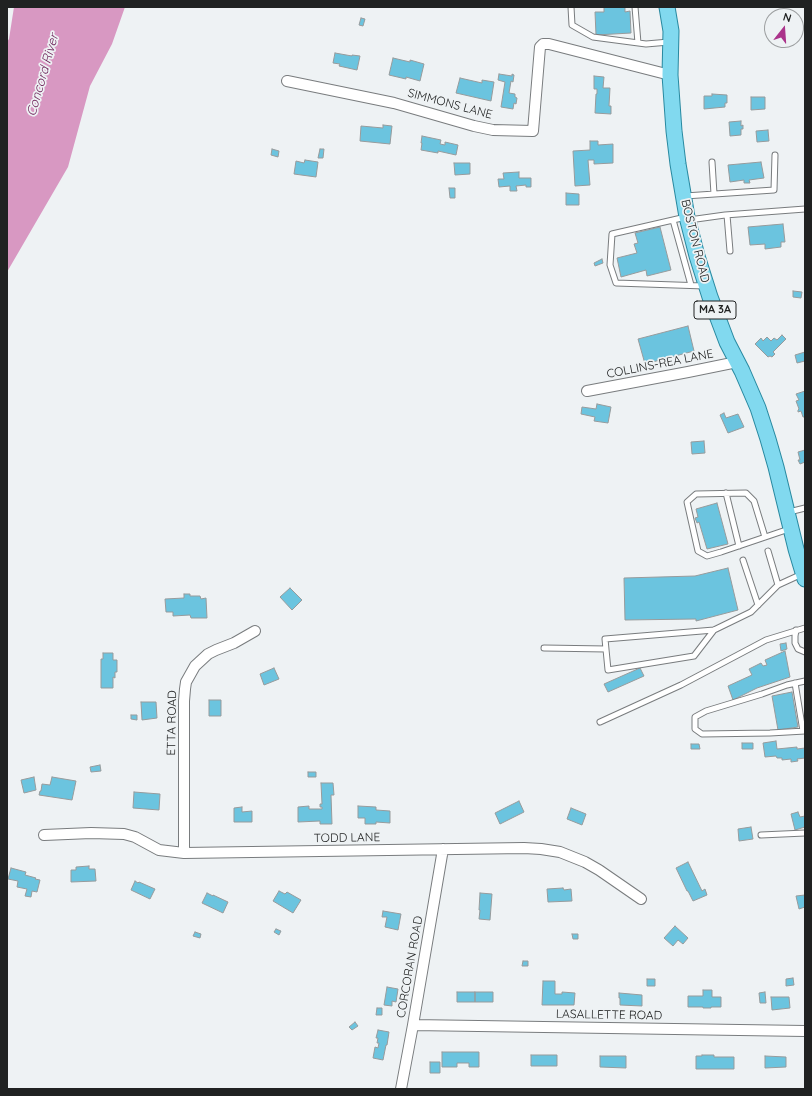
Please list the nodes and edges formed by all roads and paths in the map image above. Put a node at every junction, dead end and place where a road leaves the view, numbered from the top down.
1 (571, 7) edge
2 (635, 7) edge
3 (667, 7) edge
4 (671, 42) junction
5 (638, 43) junction
6 (670, 75) junction
7 (287, 81) dead end
8 (775, 155) dead end
9 (712, 162) dead end
10 (714, 194) junction
11 (684, 196) junction
12 (805, 209) edge
13 (727, 215) junction
14 (683, 219) junction
15 (730, 251) dead end
16 (691, 285) junction
17 (707, 286) junction
18 (737, 362) junction
19 (587, 391) dead end
20 (726, 493) junction
21 (805, 508) edge
22 (788, 513) junction
23 (792, 528) junction
24 (765, 537) junction
25 (739, 546) junction
26 (768, 551) dead end
27 (743, 560) dead end
28 (804, 576) edge
29 (778, 585) junction
30 (758, 605) junction
31 (805, 628) edge
32 (714, 630) junction
33 (796, 630) junction
34 (255, 631) dead end
35 (544, 648) dead end
36 (606, 649) junction
37 (805, 652) edge
38 (805, 681) edge
39 (795, 683) junction
40 (600, 722) dead end
41 (804, 731) edge
42 (805, 833) edge
43 (44, 835) dead end
44 (761, 835) dead end
45 (443, 849) junction
46 (184, 853) junction
47 (641, 899) dead end
48 (413, 1025) junction
49 (805, 1031) edge
50 (401, 1089) edge

1 - 5 lane
2 - 5 lane
3 - 4 main road, BOSTON ROAD / MA 3A
4 - 5 lane
4 - 6 main road, BOSTON ROAD / MA 3A
6 - 7 street, SIMMONS LANE
6 - 11 main road, BOSTON ROAD / MA 3A
8 - 10 lane
9 - 10 lane
10 - 11 lane
11 - 14 main road, BOSTON ROAD / MA 3A
12 - 13 lane
13 - 14 lane
13 - 15 lane
14 - 16 lane
14 - 16 lane
14 - 17 main road, BOSTON ROAD / MA 3A
16 - 17 lane
17 - 18 main road, BOSTON ROAD / MA 3A
18 - 19 street, COLLINS-REA LANE
18 - 22 main road, BOSTON ROAD / MA 3A
20 - 24 lane
20 - 25 lane
20 - 25 lane
21 - 22 lane
22 - 23 main road, BOSTON ROAD / MA 3A
23 - 24 lane
23 - 28 main road, BOSTON ROAD / MA 3A
24 - 25 lane
26 - 29 lane
27 - 30 lane
28 - 29 lane
29 - 30 lane
30 - 32 lane
31 - 33 lane
32 - 36 lane
32 - 36 lane
33 - 37 lane
33 - 40 lane
34 - 46 street, ETTA ROAD
35 - 36 lane
38 - 39 lane
39 - 41 lane
39 - 41 lane
42 - 44 lane
43 - 46 street, TODD LANE
45 - 46 street, TODD LANE
45 - 47 street, TODD LANE
45 - 48 street, CORCORAN ROAD
48 - 49 street, LASALLETTE ROAD
48 - 50 street, CORCORAN ROAD

